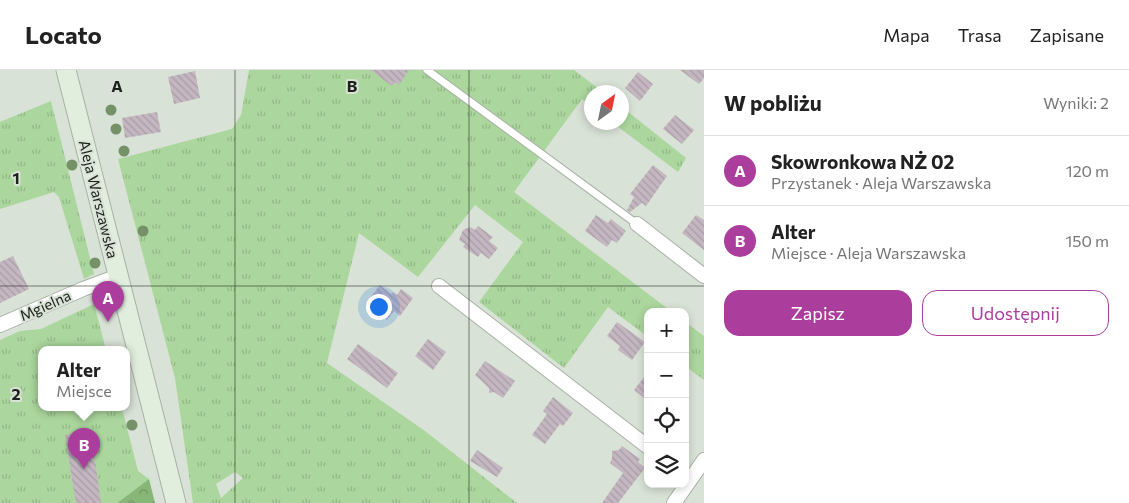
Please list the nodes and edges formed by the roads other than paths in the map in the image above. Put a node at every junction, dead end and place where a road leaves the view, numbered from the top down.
1 (66, 70) edge
2 (427, 70) edge
3 (637, 224) joint
4 (118, 276) junction
5 (704, 276) edge
6 (439, 286) dead end
7 (0, 325) edge
8 (644, 444) edge
9 (704, 460) edge
10 (689, 477) edge
11 (682, 488) edge
12 (176, 503) edge
13 (674, 503) edge

1 - 4 street, Aleja Warszawska
2 - 3 lane
3 - 5 street
4 - 7 street, Mgielna
4 - 12 street, Aleja Warszawska
6 - 8 street
9 - 10 street
11 - 13 street

